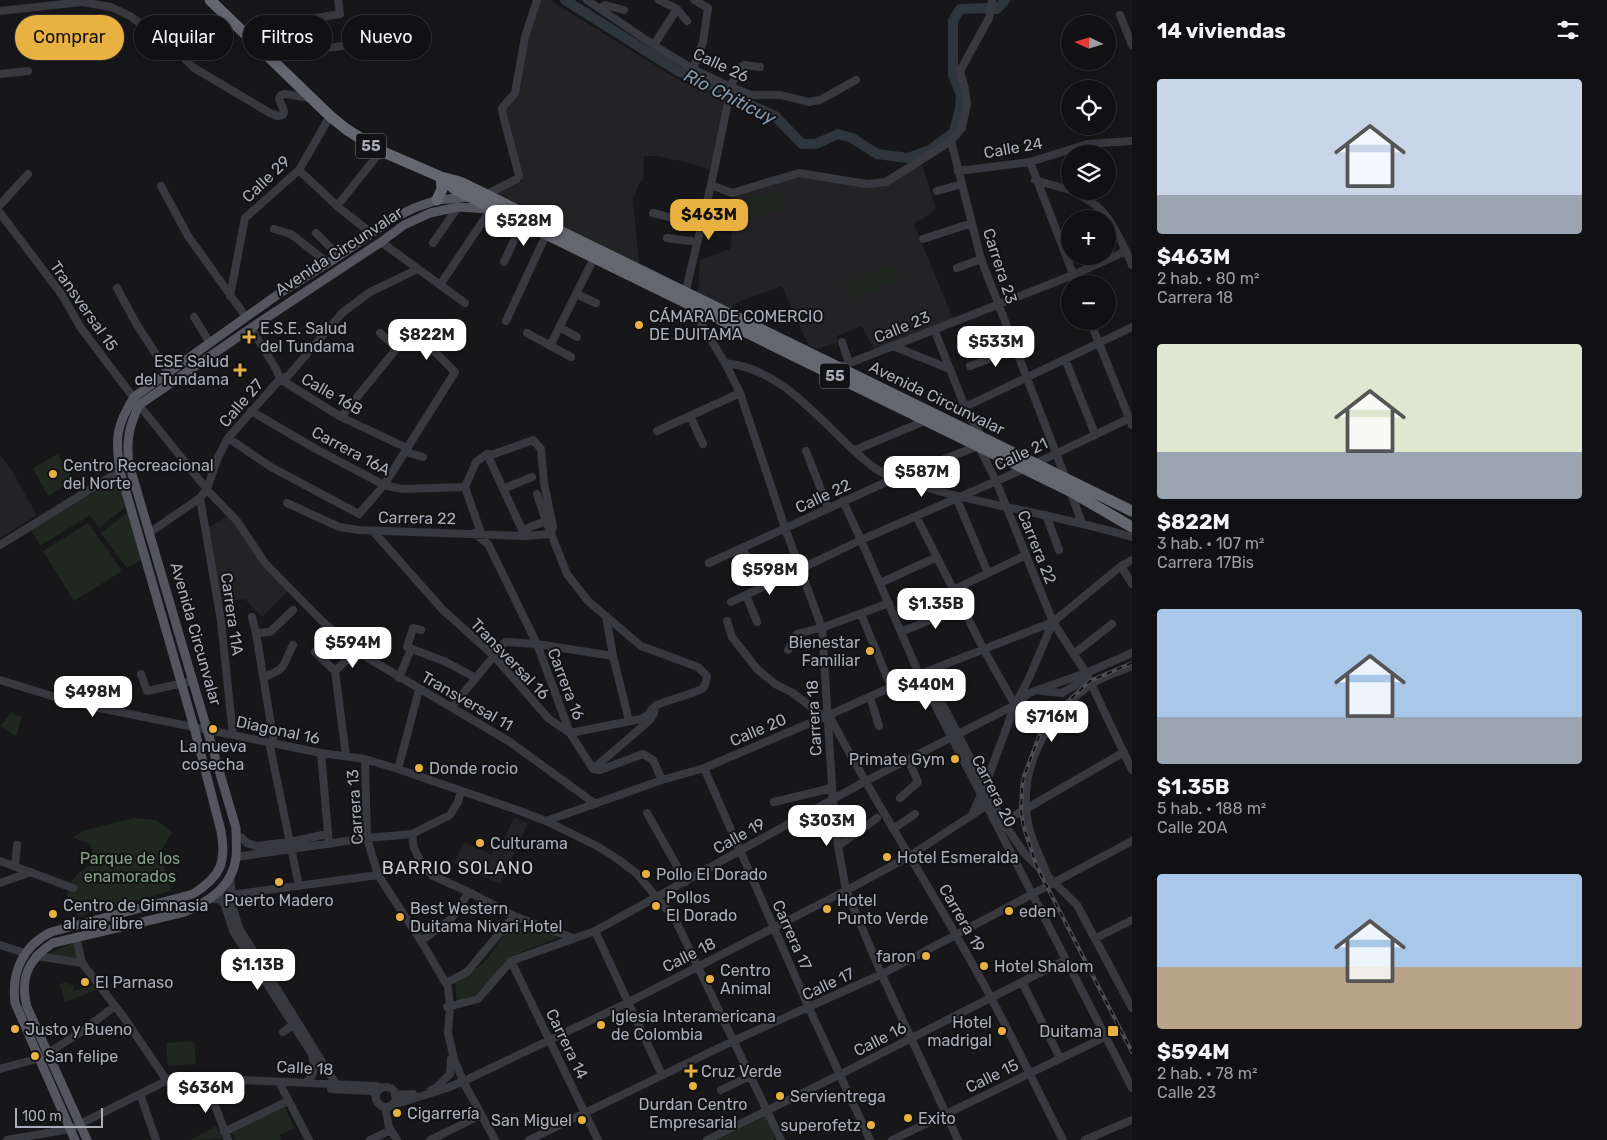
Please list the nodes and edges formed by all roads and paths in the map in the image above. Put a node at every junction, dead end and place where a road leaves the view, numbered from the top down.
1 (211, 0) edge
2 (338, 0) edge
3 (536, 0) edge
4 (587, 0) edge
5 (659, 0) edge
6 (694, 0) edge
7 (991, 5) edge
8 (601, 8) junction
9 (624, 10) dead end
10 (677, 10) junction
11 (0, 12) edge
12 (1120, 14) dead end
13 (687, 21) dead end
14 (242, 30) joint
15 (654, 45) junction
16 (1132, 45) edge
17 (273, 60) edge
18 (760, 67) dead end
19 (693, 69) junction
20 (28, 72) dead end
21 (0, 74) edge
22 (856, 80) dead end
23 (730, 89) junction
24 (312, 99) junction
25 (330, 116) junction
26 (951, 141) junction
27 (1132, 141) edge
28 (382, 151) junction
29 (1030, 162) junction
30 (298, 170) junction
31 (958, 171) junction
32 (28, 174) dead end
33 (441, 177) junction
34 (1036, 180) junction
35 (962, 184) junction
36 (711, 185) junction
37 (161, 186) dead end
38 (1061, 188) edge
39 (937, 191) dead end
40 (485, 195) junction
41 (468, 196) junction
42 (437, 200) junction
43 (1087, 200) edge
44 (0, 205) edge
45 (337, 206) junction
46 (458, 207) junction
47 (498, 208) junction
48 (0, 213) edge
49 (653, 213) dead end
50 (522, 223) junction
51 (972, 223) junction
52 (701, 226) junction
53 (274, 229) dead end
54 (316, 233) dead end
55 (372, 233) junction
56 (546, 235) junction
57 (667, 238) dead end
58 (923, 239) dead end
59 (381, 242) junction
60 (697, 242) junction
61 (433, 243) dead end
62 (1126, 252) junction
63 (339, 256) junction
64 (594, 258) junction
65 (981, 259) junction
66 (504, 262) dead end
67 (328, 263) junction
68 (1132, 265) edge
69 (957, 268) dead end
70 (418, 269) junction
71 (1073, 275) joint
72 (1061, 280) edge
73 (658, 284) junction
74 (440, 285) junction
75 (117, 288) dead end
76 (576, 294) junction
77 (277, 295) junction
78 (230, 296) junction
79 (688, 299) junction
80 (465, 303) dead end
81 (596, 303) dead end
82 (997, 304) junction
83 (285, 306) junction
84 (194, 317) dead end
85 (246, 317) junction
86 (506, 321) dead end
87 (559, 327) junction
88 (1132, 327) edge
89 (251, 328) junction
90 (934, 329) junction
91 (1093, 330) edge
92 (380, 333) dead end
93 (527, 333) dead end
94 (577, 337) dead end
95 (842, 342) dead end
96 (210, 343) junction
97 (1098, 343) junction
98 (550, 346) junction
99 (893, 346) junction
100 (397, 348) junction
101 (1015, 349) junction
102 (571, 357) dead end
103 (1065, 359) junction
104 (725, 363) junction
105 (844, 365) junction
106 (970, 366) dead end
107 (950, 369) junction
108 (826, 372) junction
109 (168, 373) junction
110 (1027, 378) junction
111 (280, 379) junction
112 (740, 393) junction
113 (136, 401) junction
114 (965, 406) junction
115 (251, 411) junction
116 (690, 416) junction
117 (938, 416) junction
118 (341, 417) junction
119 (925, 420) junction
120 (1131, 420) edge
121 (657, 431) dead end
122 (1095, 434) junction
123 (228, 438) junction
124 (980, 442) junction
125 (704, 444) dead end
126 (407, 448) junction
127 (855, 450) junction
128 (806, 452) dead end
129 (1056, 453) junction
130 (487, 454) junction
131 (424, 457) dead end
132 (1029, 466) junction
133 (120, 471) junction
134 (532, 477) dead end
135 (894, 478) junction
136 (1066, 479) junction
137 (996, 481) junction
138 (384, 485) junction
139 (465, 486) junction
140 (207, 489) junction
141 (503, 489) junction
142 (1070, 491) junction
143 (536, 494) dead end
144 (956, 497) junction
145 (200, 498) junction
146 (843, 501) junction
147 (287, 503) dead end
148 (1006, 507) junction
149 (828, 508) junction
150 (1132, 511) edge
151 (359, 514) junction
152 (1046, 515) junction
153 (916, 516) junction
154 (546, 521) junction
155 (1082, 523) junction
156 (1132, 527) edge
157 (785, 528) junction
158 (360, 530) junction
159 (373, 531) junction
160 (149, 533) junction
161 (477, 533) junction
162 (524, 533) junction
163 (551, 534) junction
164 (1132, 537) edge
165 (861, 540) junction
166 (0, 545) edge
167 (742, 548) junction
168 (1059, 550) dead end
169 (1026, 556) junction
170 (937, 557) junction
171 (1131, 560) edge
172 (709, 563) dead end
173 (1121, 566) junction
174 (801, 570) junction
175 (988, 574) junction
176 (880, 583) junction
177 (1132, 584) edge
178 (762, 587) junction
179 (953, 590) junction
180 (746, 595) junction
181 (731, 602) dead end
182 (889, 604) junction
183 (961, 607) junction
184 (293, 610) dead end
185 (860, 614) junction
186 (606, 616) junction
187 (252, 617) dead end
188 (727, 621) dead end
189 (757, 622) dead end
190 (1053, 622) junction
191 (1112, 624) dead end
192 (822, 628) junction
193 (421, 630) dead end
194 (901, 632) junction
195 (256, 633) junction
196 (537, 644) junction
197 (293, 645) dead end
198 (411, 649) junction
199 (788, 650) dead end
200 (984, 650) junction
201 (356, 651) junction
202 (315, 652) dead end
203 (1075, 652) junction
204 (1132, 653) edge
205 (494, 656) junction
206 (613, 656) junction
207 (1132, 666) edge
208 (335, 671) junction
209 (923, 673) junction
210 (141, 674) dead end
211 (263, 676) junction
212 (399, 678) junction
213 (476, 678) junction
214 (1089, 678) junction
215 (0, 680) edge
216 (193, 681) junction
217 (182, 684) junction
218 (891, 687) junction
219 (419, 690) junction
220 (870, 696) junction
221 (1015, 705) junction
222 (655, 706) junction
223 (452, 707) junction
224 (826, 716) junction
225 (629, 721) junction
226 (879, 726) dead end
227 (194, 727) junction
228 (208, 730) junction
229 (570, 733) junction
230 (233, 734) junction
231 (955, 736) junction
232 (271, 742) junction
233 (1124, 752) junction
234 (321, 753) junction
235 (346, 756) junction
236 (365, 759) junction
237 (908, 760) junction
238 (398, 768) junction
239 (704, 768) junction
240 (593, 769) junction
241 (1132, 770) edge
242 (662, 780) junction
243 (864, 782) junction
244 (985, 786) junction
245 (832, 788) junction
246 (461, 790) junction
247 (981, 796) junction
248 (900, 798) dead end
249 (832, 801) junction
250 (774, 802) dead end
251 (594, 803) junction
252 (986, 806) junction
253 (1026, 810) junction
254 (647, 813) dead end
255 (915, 814) dead end
256 (972, 815) junction
257 (877, 818) dead end
258 (546, 821) junction
259 (1000, 824) junction
260 (893, 829) junction
261 (327, 834) junction
262 (412, 834) junction
263 (242, 838) dead end
264 (367, 838) junction
265 (1132, 841) edge
266 (17, 844) dead end
267 (329, 844) junction
268 (290, 845) junction
269 (838, 846) junction
270 (740, 850) junction
271 (1025, 854) junction
272 (910, 856) junction
273 (236, 857) junction
274 (0, 861) edge
275 (1016, 864) junction
276 (16, 866) junction
277 (31, 872) junction
278 (378, 875) junction
279 (230, 877) junction
280 (1051, 879) junction
281 (686, 882) junction
282 (0, 883) edge
283 (299, 886) junction
284 (73, 888) dead end
285 (846, 890) junction
286 (469, 892) junction
287 (1031, 894) junction
288 (232, 895) junction
289 (657, 897) junction
290 (212, 898) junction
291 (514, 916) junction
292 (1132, 920) edge
293 (73, 926) junction
294 (774, 927) junction
295 (236, 929) junction
296 (595, 931) junction
297 (956, 935) junction
298 (76, 937) junction
299 (573, 938) junction
300 (1096, 938) junction
301 (421, 941) junction
302 (0, 945) edge
303 (25, 954) junction
304 (36, 956) junction
305 (1065, 960) junction
306 (511, 961) junction
307 (82, 963) junction
308 (697, 966) junction
309 (882, 974) junction
310 (1022, 982) junction
311 (446, 983) junction
312 (991, 998) junction
313 (629, 1002) junction
314 (115, 1006) junction
315 (448, 1007) junction
316 (810, 1008) junction
317 (1132, 1008) edge
318 (296, 1024) junction
319 (283, 1032) dead end
320 (1105, 1037) junction
321 (911, 1038) junction
322 (549, 1041) junction
323 (733, 1041) junction
324 (44, 1056) junction
325 (1060, 1058) junction
326 (457, 1068) junction
327 (0, 1069) edge
328 (840, 1074) junction
329 (1029, 1074) junction
330 (662, 1075) junction
331 (750, 1076) junction
332 (206, 1080) junction
333 (167, 1081) junction
334 (463, 1081) junction
335 (306, 1082) junction
336 (336, 1084) junction
337 (280, 1086) junction
338 (382, 1088) junction
339 (447, 1088) junction
340 (1132, 1088) edge
341 (721, 1090) dead end
342 (140, 1094) junction
343 (395, 1095) junction
344 (288, 1101) junction
345 (383, 1104) junction
346 (767, 1111) junction
347 (585, 1113) junction
348 (945, 1113) junction
349 (481, 1115) junction
350 (1132, 1120) edge
351 (80, 1124) junction
352 (70, 1129) junction
353 (391, 1130) junction
354 (224, 1132) junction
355 (39, 1138) edge
356 (6, 1140) edge
357 (75, 1140) edge
358 (87, 1140) edge
359 (156, 1140) edge
360 (228, 1140) edge
361 (309, 1140) edge
362 (370, 1140) edge
363 (397, 1140) edge
364 (430, 1140) edge
365 (495, 1140) edge
366 (529, 1140) edge
367 (598, 1140) edge
368 (707, 1140) edge
369 (781, 1140) edge
370 (870, 1140) edge
371 (892, 1140) edge
372 (958, 1140) edge
373 (1063, 1140) edge
374 (1085, 1140) edge

1 - 14 highway, 55
2 - 14 street
3 - 40 street
4 - 8 street, Calle 26
5 - 10 street
6 - 19 street
7 - 26 street
8 - 9 street
8 - 15 street, Calle 26
10 - 13 street
10 - 15 street
11 - 24 street
12 - 16 street
15 - 19 street, Calle 26
17 - 24 highway, 55
18 - 23 street
19 - 23 street, Calle 26
20 - 21 street
22 - 23 street, Calle 26
23 - 36 street
24 - 25 highway, 55
25 - 28 highway, 55
25 - 30 street, Calle 29
26 - 31 street, Carrera 23
26 - 36 street
27 - 29 street, Calle 24
28 - 33 highway, 55
28 - 45 street
29 - 31 street, Calle 24
29 - 34 street
30 - 45 street
30 - 78 street, Calle 29
31 - 35 street, Carrera 23
32 - 44 street
33 - 40 highway, Avenida Circunvalar / 55
33 - 41 highway, Avenida Circunvalar / 55
33 - 42 highway
34 - 38 street
34 - 71 street
35 - 39 street
35 - 51 street, Carrera 23
36 - 52 street
37 - 78 street
40 - 41 main road, Avenida Circunvalar
40 - 47 highway, Avenida Circunvalar / 55
41 - 42 main road, Avenida Circunvalar
41 - 47 highway, Avenida Circunvalar / 55
42 - 55 main road, Avenida Circunvalar
43 - 62 street
45 - 55 street
46 - 47 main road, Avenida Circunvalar
46 - 59 main road, Avenida Circunvalar
46 - 61 street
47 - 50 highway, Avenida Circunvalar / 55
47 - 73 highway, Avenida Circunvalar / 55
47 - 74 street
48 - 113 street, Transversal 15
49 - 52 street
50 - 56 highway, Avenida Circunvalar / 55
50 - 66 street
51 - 58 street
51 - 65 street, Carrera 23
52 - 60 street
53 - 67 street
54 - 63 street
55 - 63 main road, Avenida Circunvalar
56 - 64 highway, Avenida Circunvalar / 55
56 - 86 street
57 - 60 street
59 - 70 street
59 - 83 main road, Avenida Circunvalar
60 - 79 street
62 - 68 street
62 - 71 street, Calle 23
63 - 67 main road, Avenida Circunvalar
64 - 73 highway, Avenida Circunvalar / 55
64 - 76 street
65 - 69 street
65 - 82 street, Carrera 23
67 - 77 main road, Avenida Circunvalar
70 - 74 street
70 - 111 street, Calle 27
72 - 82 street, Calle 23
73 - 79 highway, Avenida Circunvalar / 55
74 - 80 street
75 - 109 street
76 - 81 street
76 - 87 street
77 - 83 main road
77 - 85 main road, Avenida Circunvalar
78 - 85 street
79 - 104 street, Carrera 18
79 - 105 highway, Avenida Circunvalar / 55
79 - 108 highway, Avenida Circunvalar / 55
82 - 90 street, Calle 23
82 - 101 street, Carrera 23
83 - 89 main road, Avenida Circunvalar
84 - 96 street
85 - 96 main road, Avenida Circunvalar
87 - 94 street
87 - 98 street
88 - 97 street
89 - 111 street, Calle 16B
89 - 113 main road, Avenida Circunvalar
90 - 99 street, Calle 23
90 - 107 street, Carrera 22
91 - 97 street
92 - 100 street
93 - 98 street
95 - 105 street
96 - 109 main road, Avenida Circunvalar
97 - 103 street
97 - 120 street
98 - 102 street
99 - 105 street, Calle 23
99 - 107 street
100 - 118 street
100 - 126 street
101 - 106 street
101 - 110 street, Carrera 23
103 - 110 street
103 - 122 street
104 - 112 street, Carrera 18
104 - 127 street
105 - 108 street, Calle 23
105 - 117 highway, Avenida Circunvalar / 55
107 - 114 street, Carrera 22
108 - 119 highway, Avenida Circunvalar / 55
109 - 113 main road, Avenida Circunvalar
110 - 114 street
110 - 129 street, Carrera 23
111 - 115 street, Calle 27
111 - 118 street, Calle 16B
112 - 116 street
112 - 157 street, Carrera 18
113 - 133 main road, Avenida Circunvalar
113 - 140 street, Transversal 15
113 - 160 main road, Avenida Circunvalar
114 - 124 street, Carrera 22
115 - 123 street, Calle 27
115 - 138 street, Carrera 16A
116 - 121 street
116 - 125 street
117 - 119 street
117 - 124 highway, Avenida Circunvalar / 55
118 - 126 street, Calle 16B
119 - 124 highway, Avenida Circunvalar / 55
119 - 127 street
120 - 122 street, Calle 21
122 - 129 street, Calle 21
123 - 140 street, Calle 27
123 - 151 street
124 - 132 highway, Avenida Circunvalar / 55
124 - 135 street, Calle 22
124 - 137 street, Carrera 22
126 - 131 street, Calle 16B
126 - 138 street
127 - 135 street
128 - 149 street
129 - 132 street, Calle 21
129 - 136 street, Carrera 23
130 - 139 street
130 - 141 street
130 - 163 street
132 - 136 highway, Avenida Circunvalar / 55
132 - 137 street, Calle 21
132 - 142 highway, Avenida Circunvalar / 55
133 - 166 street
133 - 217 main road, Avenida Circunvalar
134 - 141 street
135 - 144 street
135 - 146 street, Calle 22
136 - 150 highway, Avenida Circunvalar / 55
137 - 144 street, Calle 21
137 - 148 street, Carrera 22
138 - 139 street, Carrera 16A
138 - 151 street
139 - 161 street, Carrera 16
140 - 145 street, Calle 27
140 - 201 street, Transversal 11
141 - 162 street
142 - 155 street
142 - 156 highway, Avenida Circunvalar / 55
143 - 154 street
144 - 148 street
144 - 153 street, Calle 21
144 - 175 street
145 - 160 street, Calle 27
145 - 230 street, Carrera 11A
146 - 149 street, Calle 22
146 - 165 street, Carrera 20
147 - 158 street, Carrera 22
148 - 152 street
148 - 169 street, Carrera 22
149 - 157 street, Calle 22
151 - 158 street
152 - 155 street
152 - 168 street
153 - 165 street, Calle 21
153 - 170 street
154 - 162 street
154 - 163 street
155 - 164 street
157 - 167 street, Calle 22
157 - 174 street, Carrera 18
158 - 159 street, Carrera 22
159 - 161 street, Carrera 22
159 - 205 street, Transversal 16
160 - 216 main road, Avenida Circunvalar
161 - 162 street, Carrera 22
161 - 196 street, Carrera 16
162 - 163 street, Carrera 22
163 - 186 street
165 - 174 street, Calle 21
165 - 176 street, Carrera 20
167 - 172 street, Calle 22
167 - 178 street
169 - 175 street
169 - 190 street, Carrera 22
170 - 176 street
170 - 179 street
171 - 173 street, Calle 20
173 - 177 street
173 - 190 street, Calle 20
174 - 178 street, Calle 21
174 - 192 street, Carrera 18
175 - 179 street
176 - 182 street, Carrera 20
178 - 180 street, Calle 21
179 - 183 street
180 - 181 street, Calle 21
180 - 189 street
182 - 185 street
182 - 194 street, Carrera 20
183 - 194 street
183 - 200 street
184 - 195 street
185 - 192 street
185 - 218 street
186 - 206 street
186 - 222 street
187 - 195 street
188 - 224 street
190 - 200 street, Calle 20
190 - 203 street, Carrera 22
190 - 221 street
191 - 203 street
192 - 199 street
192 - 224 street, Carrera 18
193 - 198 street
194 - 209 street, Carrera 20
195 - 211 street
196 - 205 street
196 - 206 street
196 - 229 street, Carrera 16
197 - 211 street
198 - 212 street
198 - 213 street
200 - 209 street, Calle 20
200 - 221 street
201 - 208 street
201 - 212 street, Transversal 11
202 - 208 street
203 - 214 street, Carrera 22
204 - 214 street, Calle 19
205 - 213 street
205 - 229 street, Transversal 16
206 - 225 street
207 - 214 street
208 - 235 street
209 - 218 street, Calle 20
209 - 231 street, Carrera 20
210 - 217 street
211 - 232 street
212 - 219 street, Transversal 11
213 - 223 street
214 - 221 street, Calle 19
214 - 233 street, Carrera 22
214 - 253 street
215 - 227 street, Diagonal 16
216 - 217 street
216 - 228 main road, Avenida Circunvalar
217 - 227 main road, Avenida Circunvalar
218 - 220 street, Calle 20
219 - 223 street, Transversal 11
219 - 238 street
220 - 224 street, Calle 20
220 - 226 street
221 - 231 street, Calle 19
221 - 244 street
222 - 225 street
222 - 240 street
223 - 251 street, Transversal 11
224 - 239 street, Calle 20
224 - 243 street, Carrera 19
224 - 245 street, Carrera 18
225 - 229 street
227 - 228 street, Diagonal 16
227 - 293 main road, Avenida Circunvalar
228 - 230 street, Diagonal 16
228 - 273 main road, Avenida Circunvalar
229 - 240 street, Carrera 16
230 - 232 street, Diagonal 16
231 - 237 street, Calle 19
231 - 244 street
231 - 247 street, Carrera 20
232 - 234 street, Diagonal 16
232 - 268 street
233 - 241 street, Carrera 22
233 - 253 street
234 - 235 street, Diagonal 16
234 - 261 street
235 - 236 street, Diagonal 16
236 - 238 street, Diagonal 16
236 - 264 street, Carrera 13
237 - 243 street, Calle 19
237 - 248 street
238 - 246 street, Diagonal 16
239 - 242 street, Calle 20
239 - 270 street, Carrera 17
240 - 242 street
242 - 251 street, Calle 20
243 - 249 street, Calle 19
243 - 260 street, Carrera 19
244 - 247 street
244 - 259 street
245 - 249 street, Carrera 18
245 - 250 street
246 - 258 street, Diagonal 16
246 - 262 street
247 - 252 street, Carrera 20
247 - 256 street
249 - 269 street, Carrera 18
249 - 270 street, Calle 19
251 - 258 street, Calle 20
252 - 256 street, Calle 18
252 - 259 street, Carrera 20
253 - 259 street
253 - 280 street
254 - 281 street
255 - 260 street
256 - 272 street, Calle 18
257 - 269 street
258 - 289 street
259 - 271 street
259 - 275 street, Carrera 20
260 - 272 street, Carrera 19
261 - 267 street
261 - 268 street
262 - 264 street
262 - 286 street
263 - 268 street
264 - 267 street
264 - 278 street, Carrera 13
265 - 280 street, Calle 17
266 - 276 street
267 - 268 street
268 - 273 street
268 - 283 street
269 - 285 street, Carrera 18
270 - 281 street, Calle 19
270 - 294 street, Carrera 17
271 - 275 street
271 - 280 street
272 - 285 street, Calle 18
272 - 297 street, Carrera 19
273 - 279 main road, Avenida Circunvalar
274 - 276 street
275 - 287 street, Carrera 20
276 - 277 street
277 - 282 street
277 - 284 street
278 - 283 street
278 - 301 street, Carrera 13
279 - 288 street
279 - 290 main road, Avenida Circunvalar
280 - 287 street, Calle 17
280 - 300 street
281 - 289 street, Calle 19
283 - 288 street
285 - 294 street, Calle 18
285 - 309 street, Carrera 18
286 - 291 street
286 - 301 street
287 - 297 street, Calle 17
287 - 305 street, Carrera 20
288 - 290 street
288 - 295 street
289 - 296 street, Calle 19
289 - 308 street
290 - 295 street
290 - 298 main road, Avenida Circunvalar
291 - 299 street
291 - 311 street
292 - 300 street
293 - 298 main road
293 - 303 main road, Avenida Circunvalar
294 - 308 street, Calle 18
294 - 316 street, Carrera 17
295 - 318 street
296 - 299 street, Calle 19
296 - 313 street
297 - 309 street, Calle 17
297 - 312 street, Carrera 19
298 - 304 main road, Avenida Circunvalar
298 - 307 street
299 - 306 street, Calle 19
300 - 317 street
301 - 311 street, Carrera 13
302 - 303 street
303 - 324 main road, Avenida Circunvalar
304 - 307 street
304 - 324 main road, Avenida Circunvalar
305 - 310 street, Calle 16
305 - 320 street, Carrera 20
306 - 315 street, Calle 19
306 - 322 street, Carrera 14
307 - 314 street
308 - 313 street, Calle 18
308 - 323 street
309 - 316 street, Calle 17
309 - 321 street, Carrera 18
310 - 312 street, Calle 16
310 - 325 street
311 - 315 street
312 - 321 street, Calle 16
312 - 329 street, Carrera 19
313 - 322 street, Calle 18
313 - 330 street
314 - 324 street
314 - 333 street
315 - 326 street
315 - 343 street
316 - 323 street, Calle 17
316 - 328 street, Carrera 17
318 - 319 street
318 - 335 street
318 - 336 street
320 - 325 street, Calle 15
320 - 340 street, Carrera 20
321 - 328 street, Calle 16
321 - 348 street, Carrera 18
322 - 334 street, Calle 18
322 - 347 street, Carrera 14
323 - 330 street, Calle 17
323 - 331 street
324 - 327 street
324 - 351 main road, Avenida Circunvalar
324 - 352 main road, Avenida Circunvalar
325 - 329 street, Calle 15
326 - 334 street
326 - 339 street
328 - 346 street, Calle 16
328 - 370 street, Carrera 17
329 - 348 street, Calle 15
329 - 373 street, Carrera 19
330 - 347 street, Calle 17
331 - 341 street
331 - 346 street
332 - 333 street, Calle 18
332 - 335 street, Calle 18
332 - 337 street, Calle 18
332 - 354 street
333 - 342 street, Calle 18
334 - 339 street, Calle 18
334 - 349 street
335 - 336 street, Calle 18
336 - 338 street, Calle 18
337 - 344 street
337 - 345 street, Calle 18
338 - 343 street
338 - 345 street
339 - 345 street, Calle 18
342 - 351 street, Calle 18
342 - 359 street
343 - 345 street
344 - 354 street
344 - 361 street
345 - 353 street
346 - 368 street, Calle 16
346 - 369 street
347 - 366 street, Calle 17
347 - 367 street, Carrera 14
348 - 371 street, Calle 15
348 - 372 street, Carrera 18
349 - 364 street
349 - 365 street
350 - 374 street
351 - 352 street, Calle 18
351 - 358 main road, Avenida Circunvalar
352 - 355 street, Calle 18
352 - 357 main road, Avenida Circunvalar
353 - 362 street
353 - 363 street
354 - 360 street
355 - 356 street, Calle 18

